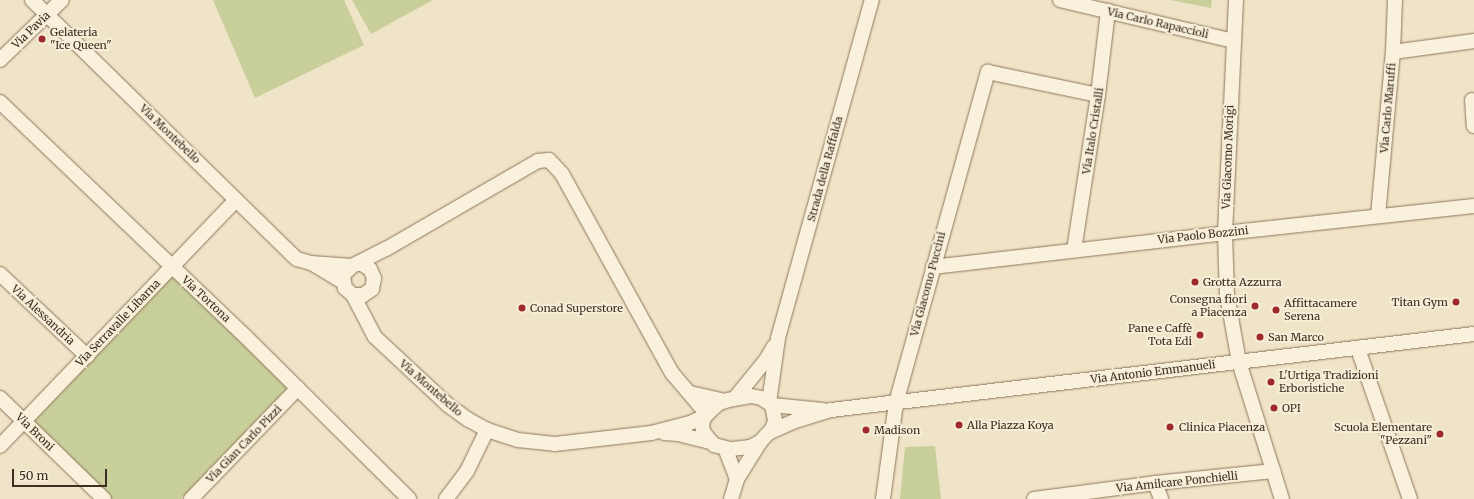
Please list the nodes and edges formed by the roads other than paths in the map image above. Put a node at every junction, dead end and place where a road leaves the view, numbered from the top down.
1 (32, 0) edge
2 (62, 0) edge
3 (872, 0) edge
4 (1060, 0) edge
5 (1236, 0) edge
6 (1395, 0) edge
7 (1108, 11) junction
8 (47, 14) junction
9 (1233, 41) junction
10 (1474, 41) edge
11 (1393, 52) junction
12 (0, 60) edge
13 (1098, 94) junction
14 (1472, 100) dead end
15 (0, 102) edge
16 (1474, 126) edge
17 (236, 200) junction
18 (1474, 206) edge
19 (1378, 216) junction
20 (1225, 233) junction
21 (386, 248) junction
22 (1074, 250) junction
23 (311, 263) junction
24 (354, 265) junction
25 (171, 267) junction
26 (933, 267) junction
27 (373, 273) junction
28 (0, 274) edge
29 (343, 282) junction
30 (370, 291) junction
31 (353, 295) junction
32 (366, 322) junction
33 (1474, 334) edge
34 (778, 338) junction
35 (1358, 349) junction
36 (87, 356) junction
37 (1239, 362) junction
38 (298, 388) junction
39 (690, 392) junction
40 (0, 398) edge
41 (730, 400) junction
42 (896, 403) junction
43 (771, 404) junction
44 (831, 410) junction
45 (706, 414) junction
46 (24, 421) junction
47 (487, 430) junction
48 (651, 432) junction
49 (770, 432) junction
50 (710, 442) junction
51 (760, 442) junction
52 (0, 446) edge
53 (725, 448) junction
54 (1273, 471) junction
55 (737, 479) junction
56 (1155, 483) junction
57 (104, 499) edge
58 (191, 499) edge
59 (409, 499) edge
60 (446, 499) edge
61 (731, 499) edge
62 (883, 499) edge
63 (1042, 499) edge
64 (1161, 499) edge
65 (1282, 499) edge
66 (1410, 499) edge

1 - 8 street, Via Montebello
2 - 8 street, Via Pavia
3 - 34 street, Strada della Raffalda
4 - 7 street, Via Carlo Rapaccioli
5 - 9 street, Via Giacomo Morigi
6 - 11 street, Via Carlo Maruffi
7 - 9 street, Via Carlo Rapaccioli
7 - 13 street, Via Italo Cristalli
8 - 12 street, Via Pavia
8 - 17 street, Via Montebello
9 - 20 street, Via Giacomo Morigi
10 - 11 street
11 - 19 street, Via Carlo Maruffi
13 - 22 street, Via Italo Cristalli
13 - 26 street, Via Giacomo Puccini
14 - 16 street
15 - 25 street, Via Tortona
17 - 23 street, Via Montebello
17 - 25 street, Via Serravalle Libarna
18 - 19 street, Via Paolo Bozzini
19 - 20 street, Via Paolo Bozzini
20 - 22 street, Via Paolo Bozzini
20 - 37 street, Via Giacomo Morigi
21 - 24 street
21 - 27 street
21 - 39 street
22 - 26 street, Via Paolo Bozzini
23 - 24 street, Via Montebello
23 - 29 street, Via Montebello
24 - 27 street
24 - 29 street
25 - 36 street, Via Serravalle Libarna
25 - 38 street, Via Tortona
26 - 42 street, Via Giacomo Puccini
27 - 30 street
28 - 36 street, Via Alessandria
29 - 31 street
30 - 31 street
30 - 32 street
31 - 32 street, Via Montebello
32 - 47 street, Via Montebello
33 - 35 street, Via Antonio Emmanueli
34 - 41 street, Strada della Raffalda
34 - 43 street, Strada della Raffalda
35 - 37 street, Via Antonio Emmanueli
35 - 66 street
36 - 46 street, Via Serravalle Libarna
37 - 42 street, Via Antonio Emmanueli
37 - 54 street, Via Giacomo Morigi
38 - 58 street, Via Gian Carlo Pizzi
38 - 59 street, Via Tortona
39 - 41 street
39 - 45 street
40 - 46 street, Via Broni
41 - 43 street
41 - 45 street, Strada della Raffalda
42 - 44 street, Via Antonio Emmanueli
42 - 62 street, Via Giacomo Puccini
43 - 44 street, Via Antonio Emmanueli
43 - 49 street, Strada della Raffalda
44 - 49 street, Via Antonio Emmanueli
45 - 48 street, Via Montebello
45 - 50 street
46 - 52 street, Via Serravalle Libarna
46 - 57 street, Via Broni
47 - 48 street, Via Montebello
47 - 60 street
48 - 50 street, Via Montebello
49 - 51 street
50 - 53 street
51 - 53 street
51 - 55 street
53 - 55 street
54 - 56 street, Via Amilcare Ponchielli
54 - 65 street, Via Giacomo Morigi
55 - 61 street
56 - 63 street, Via Amilcare Ponchielli
56 - 64 street

